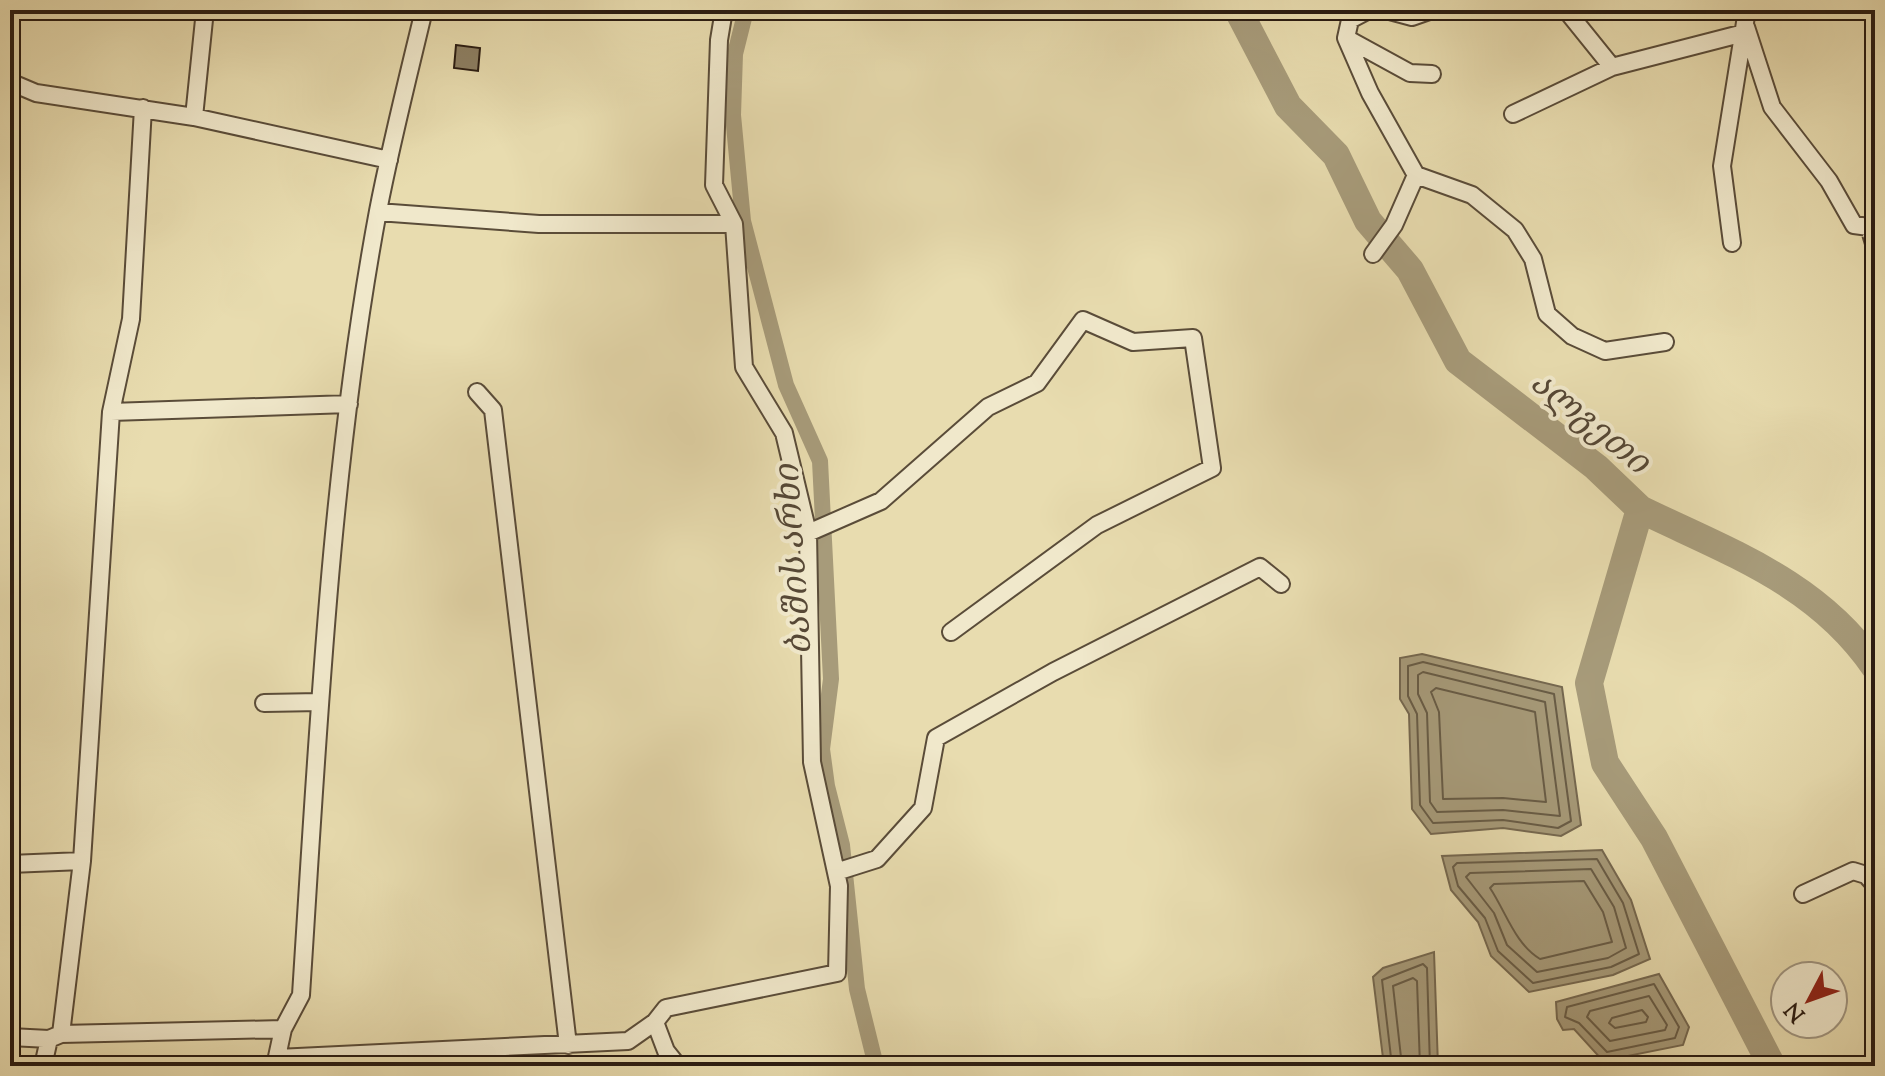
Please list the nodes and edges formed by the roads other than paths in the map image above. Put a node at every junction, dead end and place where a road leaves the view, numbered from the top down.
1 (205, 10) edge
2 (424, 10) edge
3 (724, 10) edge
4 (1369, 10) edge
5 (1386, 10) edge
6 (1432, 10) edge
7 (1566, 10) edge
8 (1746, 23) edge
9 (1346, 38) junction
10 (1612, 67) junction
11 (1432, 74) dead end
12 (10, 82) edge
13 (143, 108) junction
14 (1513, 114) dead end
15 (194, 117) junction
16 (389, 160) junction
17 (1416, 175) junction
18 (378, 212) junction
19 (734, 224) junction
20 (1732, 243) dead end
21 (1875, 247) edge
22 (1373, 254) dead end
23 (1665, 342) dead end
24 (477, 392) dead end
25 (349, 404) junction
26 (111, 412) junction
27 (808, 533) junction
28 (1281, 584) dead end
29 (951, 632) dead end
30 (320, 702) junction
31 (264, 703) dead end
32 (82, 861) junction
33 (10, 864) edge
34 (836, 872) junction
35 (1875, 885) edge
36 (1803, 894) dead end
37 (655, 1022) junction
38 (283, 1029) junction
39 (55, 1036) junction
40 (10, 1037) edge
41 (568, 1045) junction
42 (276, 1062) edge
43 (43, 1066) edge
44 (678, 1066) edge

1 - 15 street
2 - 16 street
3 - 19 street
4 - 9 street
5 - 6 street
7 - 10 street
8 - 10 street
8 - 20 street
8 - 21 street
9 - 11 street
9 - 17 street
10 - 14 street
12 - 13 street
13 - 15 street
13 - 26 street
15 - 16 street
16 - 18 street
17 - 22 street
17 - 23 street
18 - 19 street
18 - 25 street
19 - 27 street
24 - 41 street
25 - 26 street
25 - 30 street
26 - 32 street
27 - 29 street
27 - 34 street
28 - 34 street
30 - 31 street
30 - 38 street
32 - 33 street
32 - 39 street
34 - 37 street
35 - 36 street
37 - 41 street
37 - 44 street
38 - 39 street
38 - 42 street
39 - 40 street
39 - 43 street
41 - 42 street

